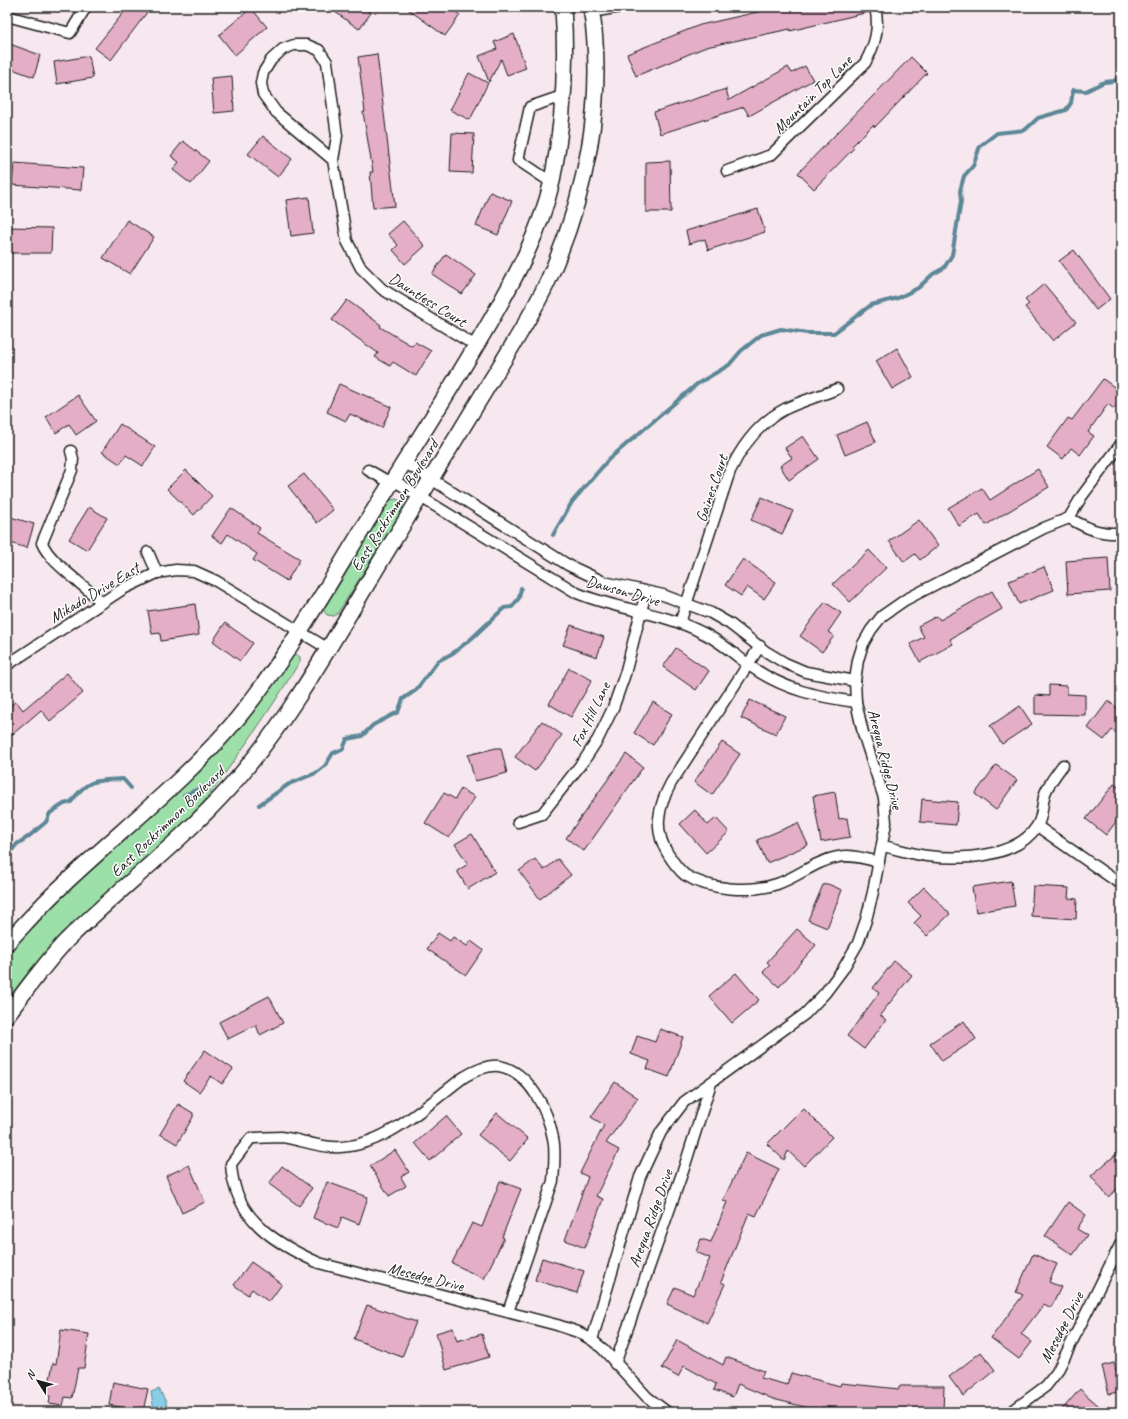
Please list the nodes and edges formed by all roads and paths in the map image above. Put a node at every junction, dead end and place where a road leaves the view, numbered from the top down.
1 (86, 7) edge
2 (563, 7) edge
3 (620, 7) edge
4 (875, 7) edge
5 (592, 10) edge
6 (7, 16) edge
7 (565, 95) junction
8 (333, 160) junction
9 (727, 171) dead end
10 (551, 182) junction
11 (476, 346) junction
12 (837, 389) dead end
13 (1121, 444) edge
14 (70, 451) dead end
15 (404, 462) junction
16 (368, 470) dead end
17 (432, 479) junction
18 (392, 482) junction
19 (420, 497) junction
20 (1069, 518) junction
21 (1121, 532) edge
22 (148, 552) dead end
23 (156, 573) junction
24 (646, 592) junction
25 (102, 603) junction
26 (687, 604) junction
27 (641, 613) junction
28 (680, 623) junction
29 (299, 631) junction
30 (760, 646) junction
31 (327, 648) junction
32 (748, 664) junction
33 (7, 665) edge
34 (855, 681) junction
35 (856, 702) junction
36 (1063, 765) dead end
37 (518, 822) dead end
38 (1037, 826) junction
39 (883, 846) junction
40 (880, 862) junction
41 (1116, 881) dead end
42 (7, 943) edge
43 (7, 1015) edge
44 (712, 1083) junction
45 (1121, 1243) edge
46 (508, 1312) junction
47 (592, 1340) junction
48 (615, 1364) junction
49 (667, 1412) edge
50 (1011, 1412) edge

1 - 6 street
2 - 7 main road, East Rockrimmon Boulevard
3 - 5 street
4 - 9 street, Mountain Top Lane
5 - 17 main road, East Rockrimmon Boulevard
7 - 10 main road, East Rockrimmon Boulevard
7 - 10 street
8 - 8 street, Dauntless Court
8 - 11 street, Dauntless Court
10 - 11 main road, East Rockrimmon Boulevard
11 - 15 main road, East Rockrimmon Boulevard
12 - 26 street, Gaines Court
13 - 20 street
14 - 25 street
15 - 17 street, Dawson Drive
15 - 18 main road, East Rockrimmon Boulevard
16 - 18 street, Dawson Drive
17 - 19 main road, East Rockrimmon Boulevard
17 - 24 street, Dawson Drive
18 - 19 street, Dawson Drive
18 - 29 main road, East Rockrimmon Boulevard
19 - 27 street, Dawson Drive
19 - 31 main road, East Rockrimmon Boulevard
20 - 21 street
20 - 34 street, Arequa Ridge Drive
22 - 23 street
23 - 25 street, Mikado Drive East
23 - 29 street, Mikado Drive East
24 - 26 street, Dawson Drive
24 - 27 street, Fox Hill Lane
25 - 33 street, Mikado Drive East
26 - 28 street, Gaines Court
26 - 30 street, Dawson Drive
27 - 28 street, Dawson Drive
27 - 37 street, Fox Hill Lane
28 - 32 street, Dawson Drive
29 - 31 street, Mikado Drive East
29 - 42 main road, East Rockrimmon Boulevard
30 - 32 street
30 - 34 street, Dawson Drive
31 - 43 main road, East Rockrimmon Boulevard
32 - 35 street, Dawson Drive
32 - 40 street
34 - 35 street, Arequa Ridge Drive
35 - 39 street, Arequa Ridge Drive
36 - 38 street
38 - 39 street
38 - 41 street
39 - 40 street, Arequa Ridge Drive
40 - 44 street, Arequa Ridge Drive
44 - 47 street, Arequa Ridge Drive
44 - 48 street, Arequa Ridge Drive
45 - 50 street, Mesedge Drive
46 - 46 street, Mesedge Drive
46 - 47 street, Mesedge Drive
47 - 48 street, Mesedge Drive
48 - 49 street, Mesedge Drive

